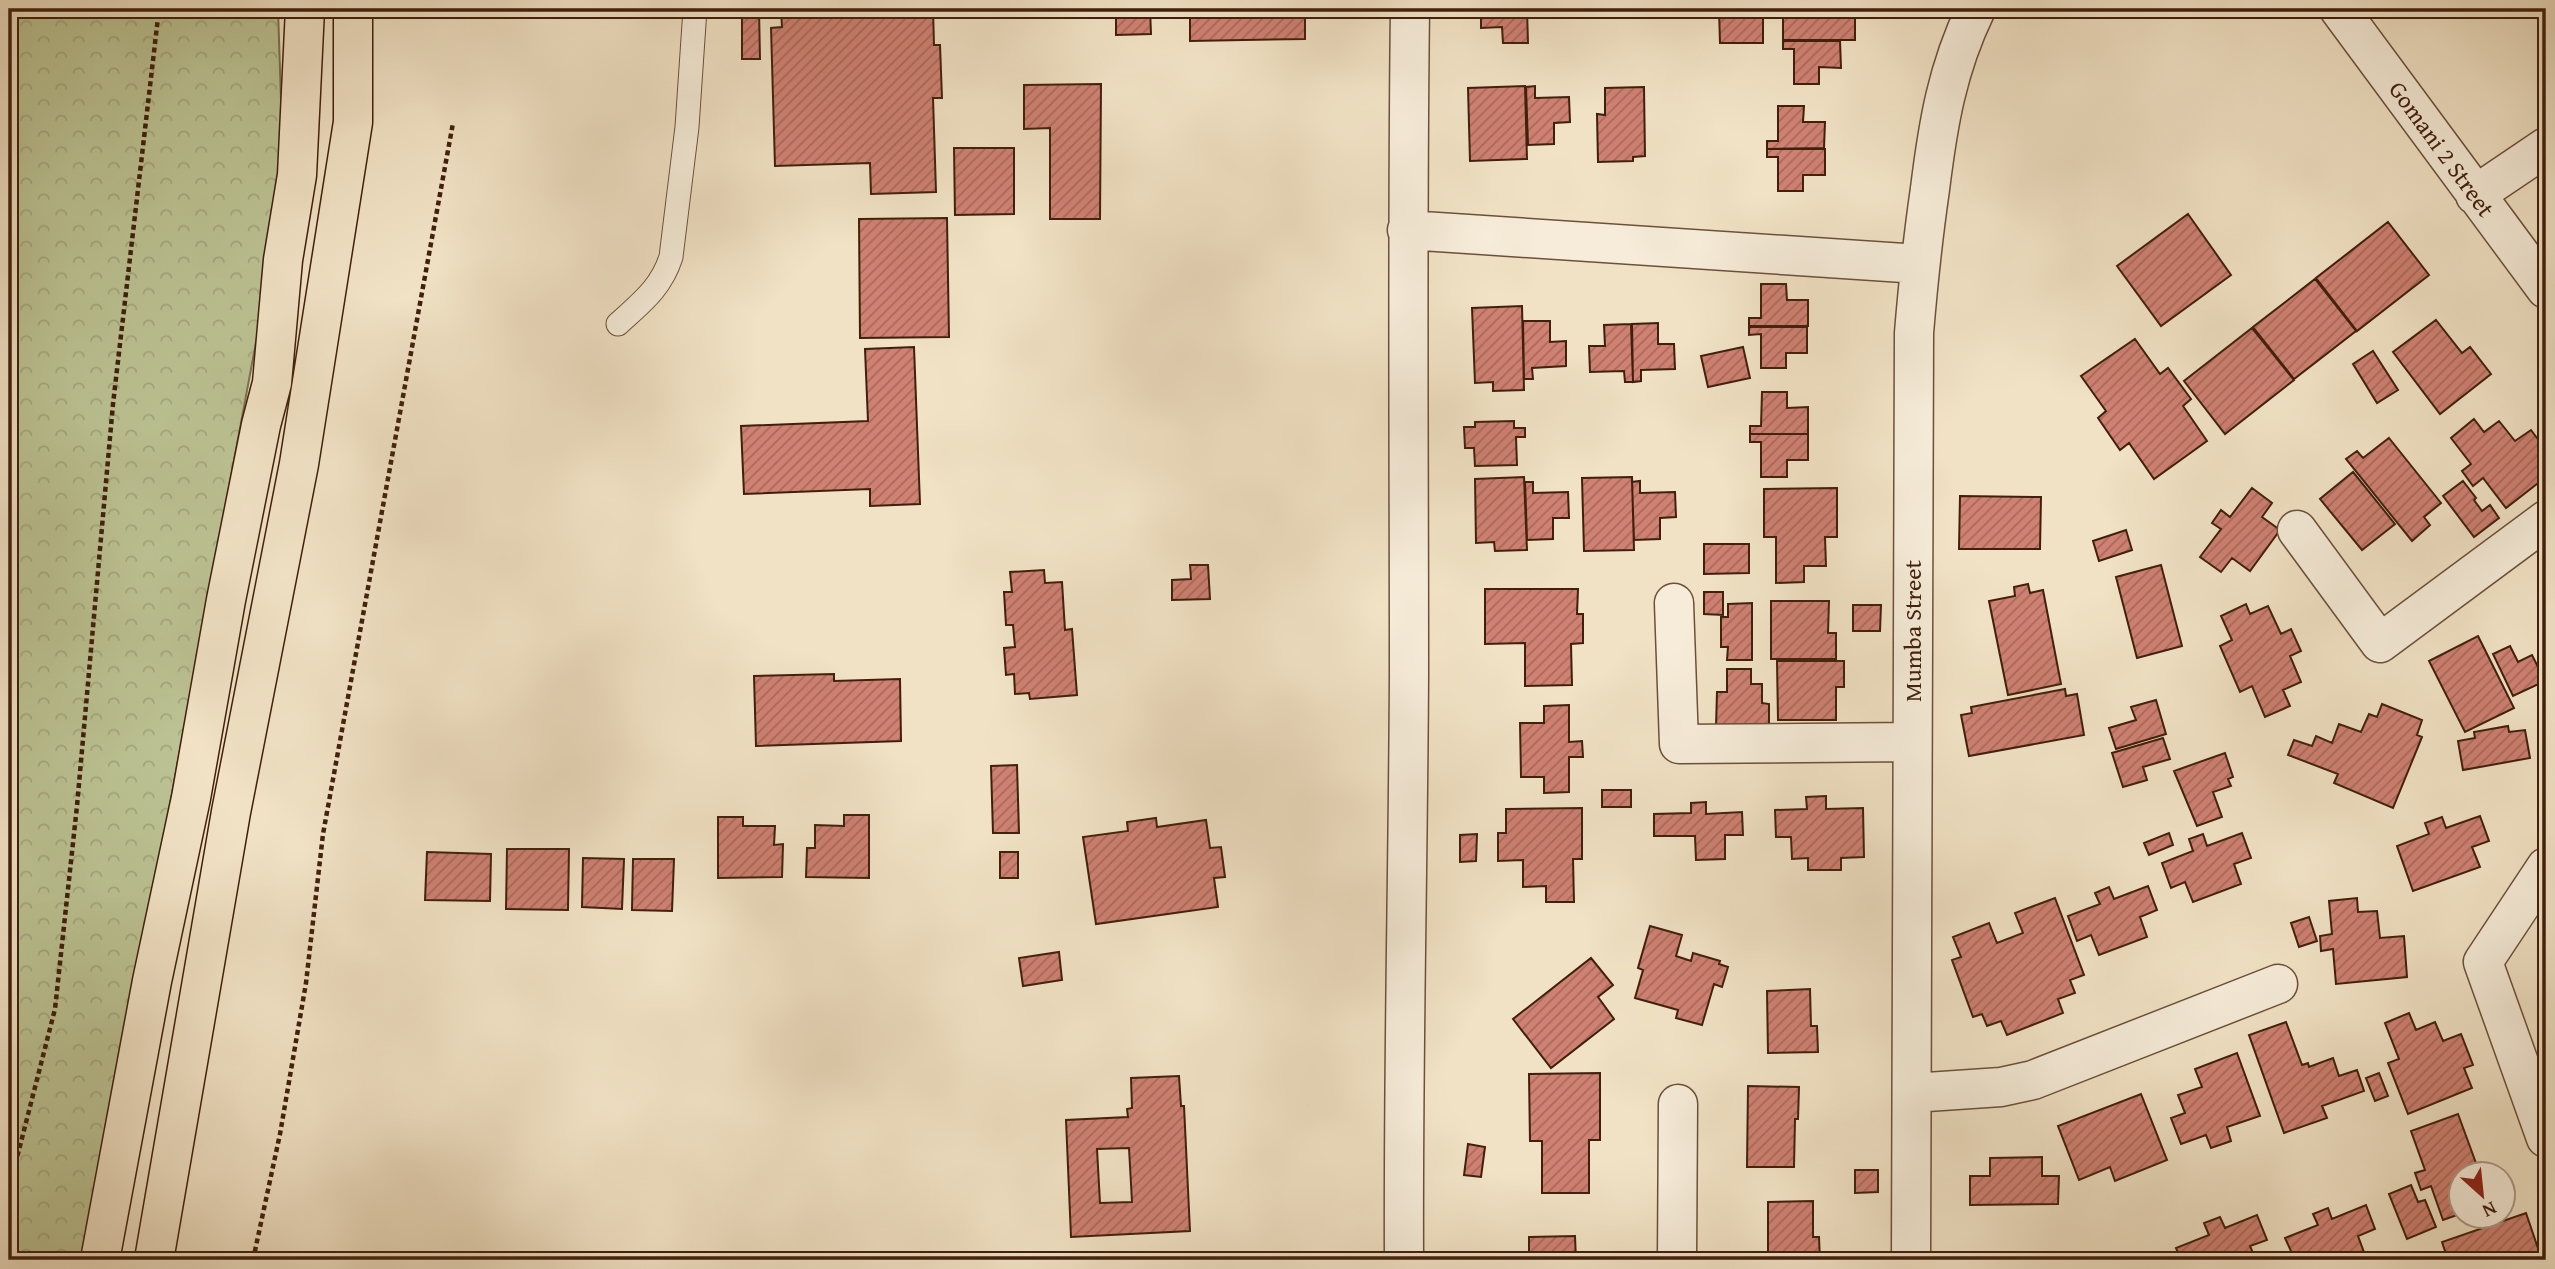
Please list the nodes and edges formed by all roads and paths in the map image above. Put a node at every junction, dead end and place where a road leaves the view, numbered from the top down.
1 (159, 9) edge
2 (305, 9) edge
3 (353, 9) edge
4 (695, 9) edge
5 (1410, 9) edge
6 (1976, 9) edge
7 (2339, 9) edge
8 (453, 123) dead end
9 (2546, 147) edge
10 (2475, 195) junction
11 (1408, 230) junction
12 (1919, 264) junction
13 (2546, 289) edge
14 (618, 324) dead end
15 (2546, 520) edge
16 (2297, 530) dead end
17 (1674, 603) dead end
18 (1911, 742) junction
19 (2546, 867) edge
20 (2278, 984) dead end
21 (1912, 1093) junction
22 (1678, 1104) dead end
23 (2546, 1138) edge
24 (9, 1189) edge
25 (100, 1260) edge
26 (155, 1260) edge
27 (253, 1260) edge
28 (1404, 1260) edge
29 (1677, 1260) edge
30 (1911, 1260) edge

1 - 24 path
2 - 25 highway
3 - 26 highway
4 - 14 lane
5 - 11 street
6 - 12 street, Mumba Street
7 - 10 street, Gomani 2 Street
8 - 27 path
9 - 10 street
10 - 13 street, Gomani 2 Street
11 - 12 street
11 - 28 street
12 - 18 street, Mumba Street
15 - 16 street
17 - 18 street
18 - 21 street, Mumba Street
19 - 23 street
20 - 21 street
21 - 30 street, Mumba Street
22 - 29 street

